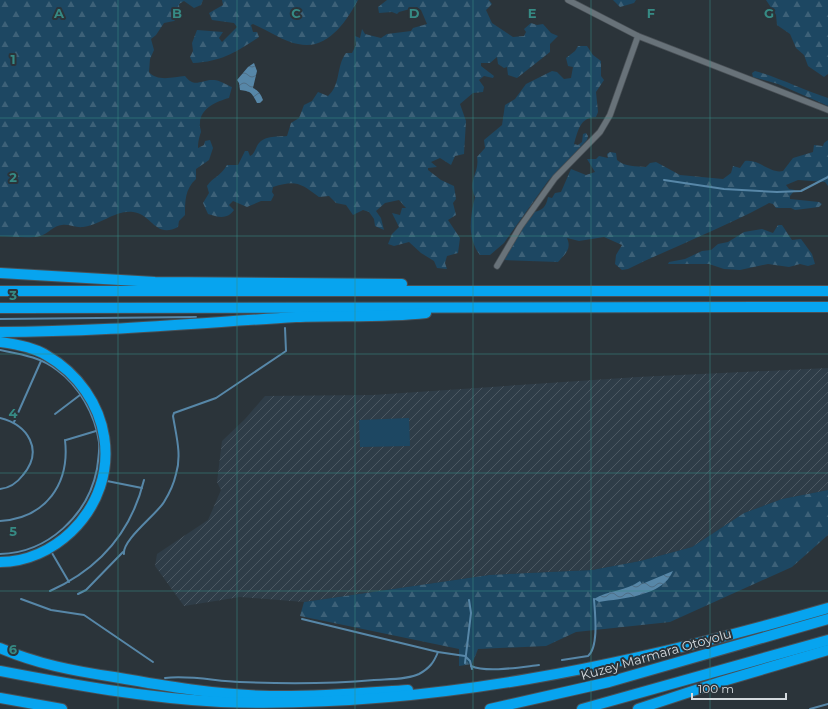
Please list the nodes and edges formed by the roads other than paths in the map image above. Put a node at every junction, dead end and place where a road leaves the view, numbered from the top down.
1 (568, 0) edge
2 (638, 36) junction
3 (828, 110) edge
4 (497, 266) dead end
5 (0, 273) edge
6 (0, 291) edge
7 (446, 291) junction
8 (828, 291) edge
9 (828, 307) edge
10 (0, 308) edge
11 (455, 308) junction
12 (0, 332) edge
13 (0, 342) edge
14 (0, 562) edge
15 (828, 608) edge
16 (828, 619) edge
17 (828, 640) edge
18 (0, 648) edge
19 (828, 650) edge
20 (0, 671) edge
21 (472, 689) junction
22 (0, 698) edge
23 (62, 709) edge
24 (490, 709) edge
25 (582, 709) edge
26 (638, 709) edge

1 - 2 street
2 - 3 street
2 - 4 street
5 - 7 highway
6 - 7 highway
7 - 8 highway
9 - 11 highway
10 - 11 highway
11 - 12 highway
13 - 14 highway
15 - 21 highway
16 - 24 highway, Kuzey Marmara Otoyolu
17 - 25 highway
18 - 21 highway
19 - 26 highway
20 - 21 highway
22 - 23 highway

